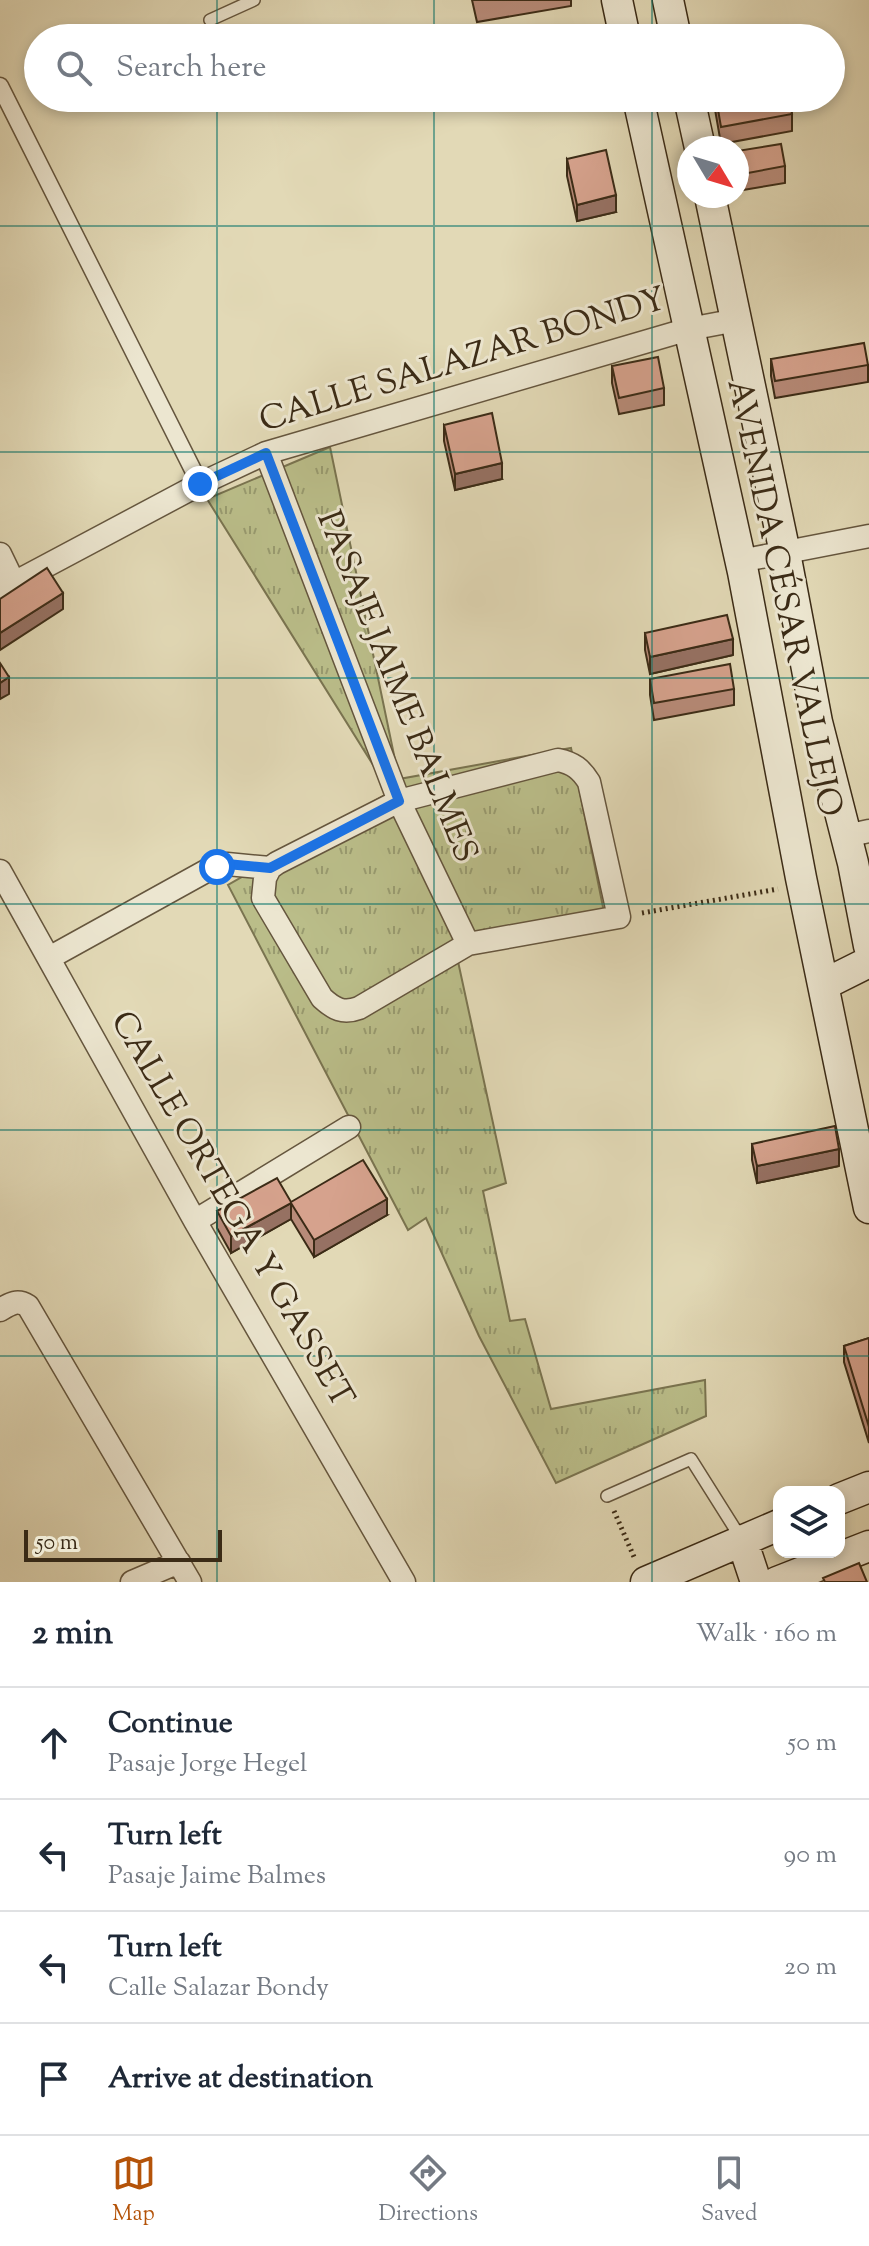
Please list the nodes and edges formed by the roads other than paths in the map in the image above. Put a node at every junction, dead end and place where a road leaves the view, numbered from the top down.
1 (254, 0) edge
2 (617, 0) edge
3 (668, 0) edge
4 (210, 20) dead end
5 (622, 24) edge
6 (673, 24) edge
7 (0, 86) edge
8 (641, 112) edge
9 (692, 112) edge
10 (697, 136) edge
11 (677, 145) edge
12 (650, 149) junction
13 (713, 208) edge
14 (737, 320) junction
15 (689, 329) junction
16 (266, 453) junction
17 (200, 484) junction
18 (869, 536) edge
19 (785, 553) junction
20 (0, 554) edge
21 (740, 561) junction
22 (7, 588) edge
23 (817, 722) junction
24 (773, 732) junction
25 (399, 801) junction
26 (858, 834) edge
27 (0, 871) edge
28 (267, 873) junction
29 (468, 944) junction
30 (869, 946) edge
31 (49, 958) junction
32 (869, 962) edge
33 (823, 985) junction
34 (349, 1127) dead end
35 (869, 1208) edge
36 (195, 1221) junction
37 (0, 1310) edge
38 (869, 1487) edge
39 (607, 1496) road end
40 (845, 1497) edge
41 (773, 1527) edge
42 (742, 1540) junction
43 (869, 1546) edge
44 (179, 1562) junction
45 (642, 1575) edge
46 (132, 1582) edge
47 (190, 1582) edge
48 (404, 1582) edge
49 (756, 1582) edge
50 (777, 1582) edge

1 - 4 lane
2 - 5 main road
3 - 6 main road
7 - 17 street
8 - 12 main road, AVENIDA CÉSAR VALLEJO
9 - 10 main road
11 - 12 main road
12 - 15 main road, AVENIDA CÉSAR VALLEJO
13 - 14 main road, AVENIDA CÉSAR VALLEJO
14 - 15 street, CALLE SALAZAR BONDY
14 - 19 main road, AVENIDA CÉSAR VALLEJO
15 - 16 street, CALLE SALAZAR BONDY
15 - 21 main road, AVENIDA CÉSAR VALLEJO
16 - 17 street, CALLE SALAZAR BONDY
16 - 25 street, PASAJE JAIME BALMES
17 - 22 street, CALLE SALAZAR BONDY
18 - 19 street
19 - 21 street
19 - 23 main road, AVENIDA CÉSAR VALLEJO
20 - 22 street
21 - 24 main road, AVENIDA CÉSAR VALLEJO
23 - 24 main road
23 - 26 main road, AVENIDA CÉSAR VALLEJO
24 - 33 main road, AVENIDA CÉSAR VALLEJO
25 - 28 street
25 - 29 street, PASAJE JAIME BALMES
25 - 29 street
26 - 30 main road, AVENIDA CÉSAR VALLEJO
27 - 31 street, CALLE ORTEGA Y GASSET
28 - 29 street
28 - 31 street
31 - 36 street, CALLE ORTEGA Y GASSET
32 - 33 main road
33 - 35 main road, AVENIDA CÉSAR VALLEJO
34 - 36 street
36 - 48 street, CALLE ORTEGA Y GASSET
37 - 44 street
38 - 40 main road
39 - 42 lane
41 - 42 main road
42 - 45 main road
42 - 49 main road
43 - 50 main road
44 - 46 street
44 - 47 street

